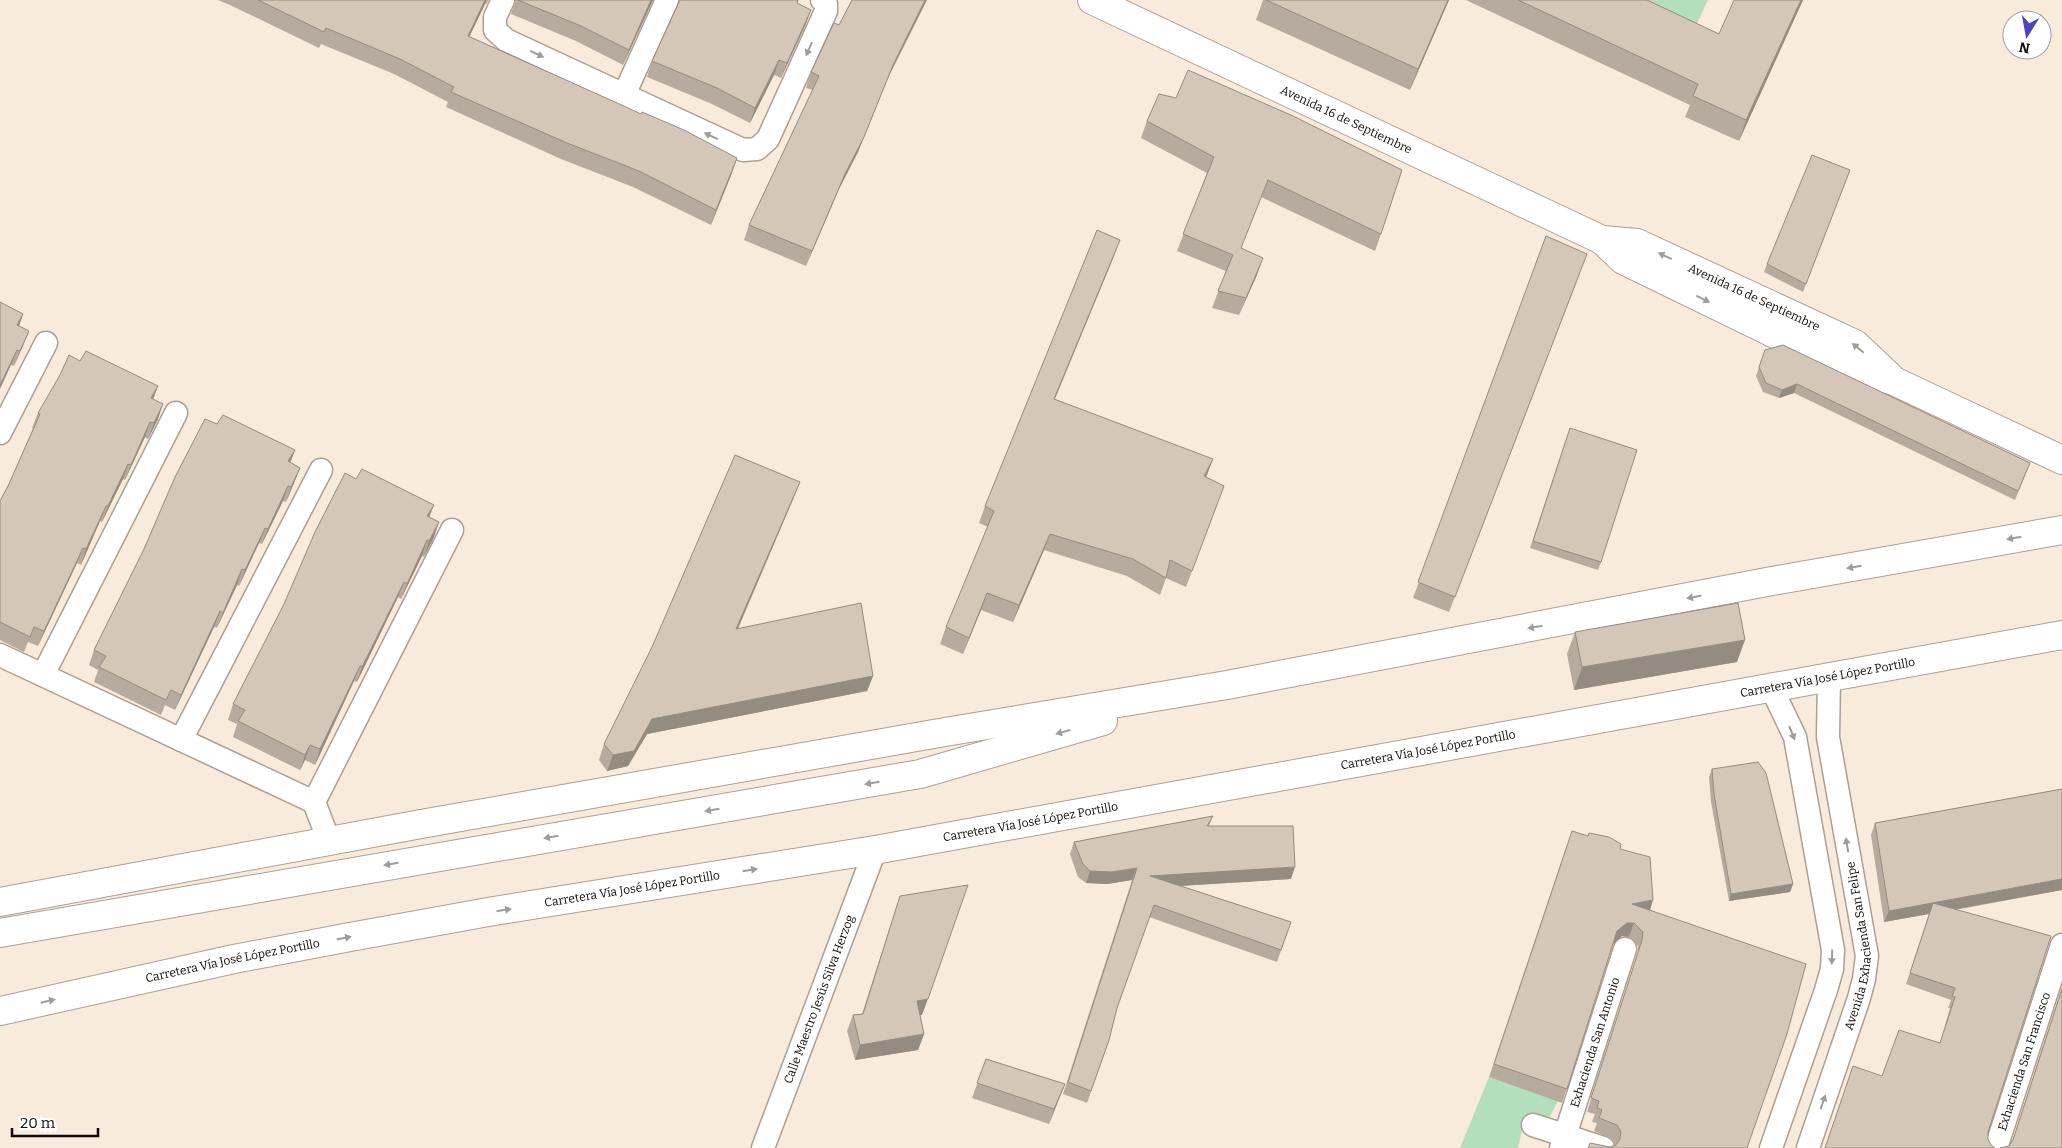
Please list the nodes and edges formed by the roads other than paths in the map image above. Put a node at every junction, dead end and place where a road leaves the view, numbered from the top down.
1 (503, 0) edge
2 (666, 0) edge
3 (822, 0) edge
4 (1092, 0) edge
5 (624, 95) junction
6 (46, 342) dead end
7 (176, 413) dead end
8 (0, 433) edge
9 (2062, 460) edge
10 (320, 470) dead end
11 (452, 530) dead end
12 (2062, 530) edge
13 (2062, 635) edge
14 (0, 655) edge
15 (43, 675) junction
16 (1829, 678) junction
17 (1227, 685) junction
18 (1772, 689) junction
19 (181, 740) junction
20 (314, 802) junction
21 (328, 841) junction
22 (875, 850) junction
23 (0, 902) edge
24 (0, 933) edge
25 (2062, 945) edge
26 (1624, 949) dead end
27 (0, 1011) edge
28 (1533, 1124) dead end
29 (1563, 1142) edge
30 (763, 1148) edge
31 (1604, 1148) edge
32 (1771, 1148) edge
33 (1808, 1148) edge
34 (1996, 1148) edge

1 -> 5 street
2 - 5 street
3 -> 5 street
4 - 9 main road, Avenida 16 de Septiembre
6 - 8 street
7 - 15 street
10 - 19 street
11 - 20 street
12 -> 17 main road
13 - 16 main road, Carretera Vía José López Portillo
14 - 15 street
15 - 19 street
16 - 18 main road, Carretera Vía José López Portillo
33 -> 16 street, Avenida Exhacienda San Felipe
17 - 21 main road
17 -> 24 main road
18 - 22 main road, Carretera Vía José López Portillo
18 -> 32 street, Avenida Exhacienda San Felipe
19 - 20 street
20 - 21 street
21 - 23 main road
27 -> 22 main road, Carretera Vía José López Portillo
22 - 30 street, Calle Maestro Jesús Silva Herzog
25 - 34 street, Exhacienda San Francisco
26 - 29 street, Exhacienda San Antonio
28 - 29 street
29 - 31 street

